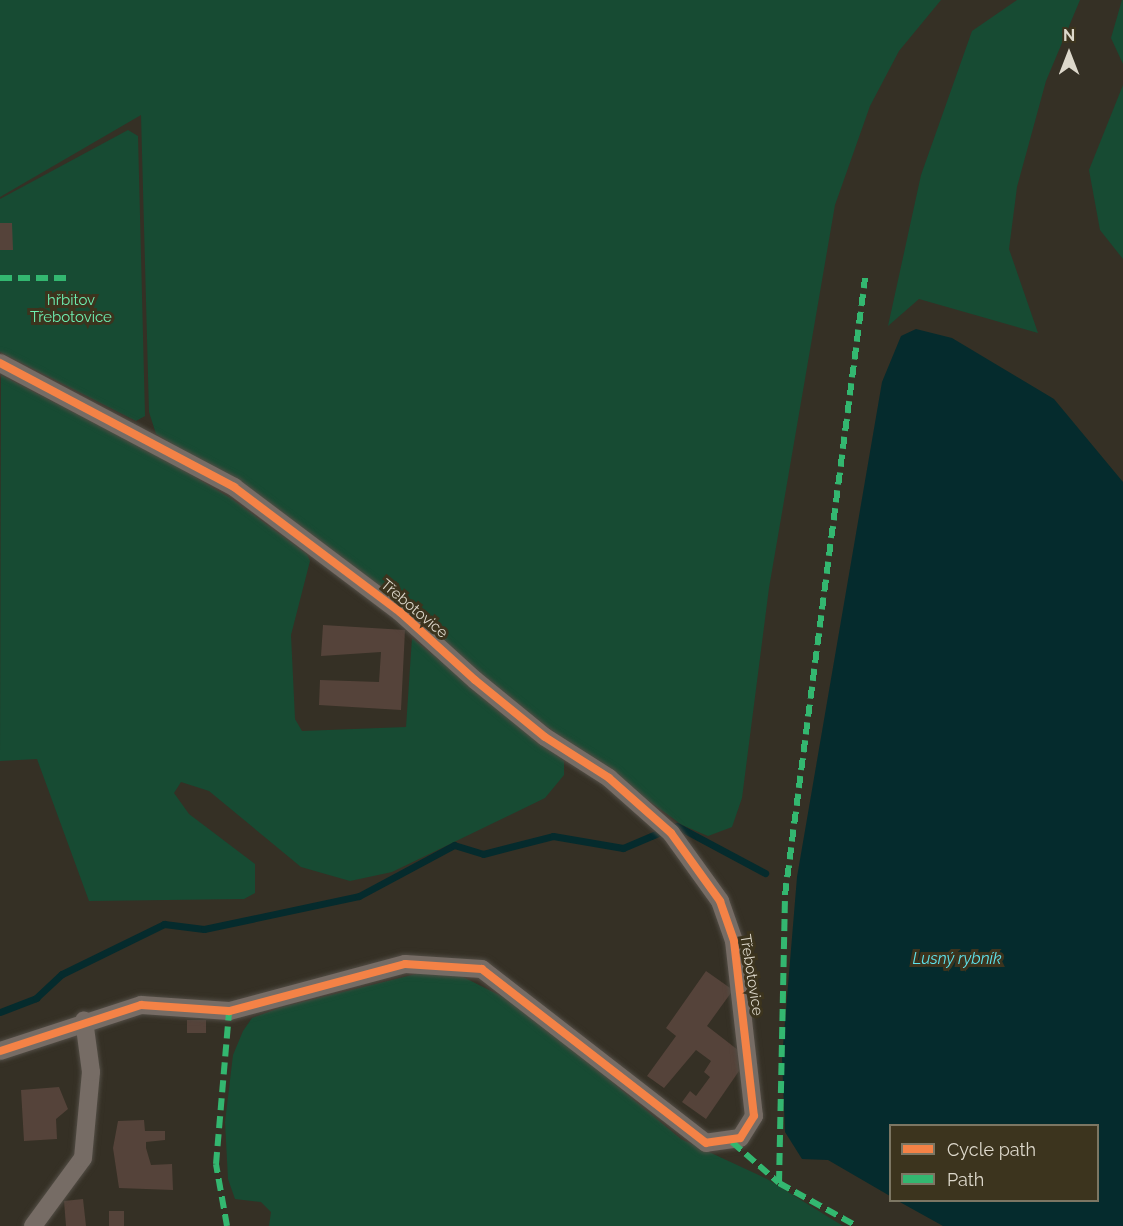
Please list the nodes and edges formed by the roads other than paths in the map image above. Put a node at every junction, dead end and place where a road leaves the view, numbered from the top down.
1 (0, 363) edge
2 (84, 1020) junction
3 (0, 1051) edge
4 (33, 1226) edge

1 - 2 street, Třebotovice
2 - 3 street, Třebotovice
2 - 4 street

